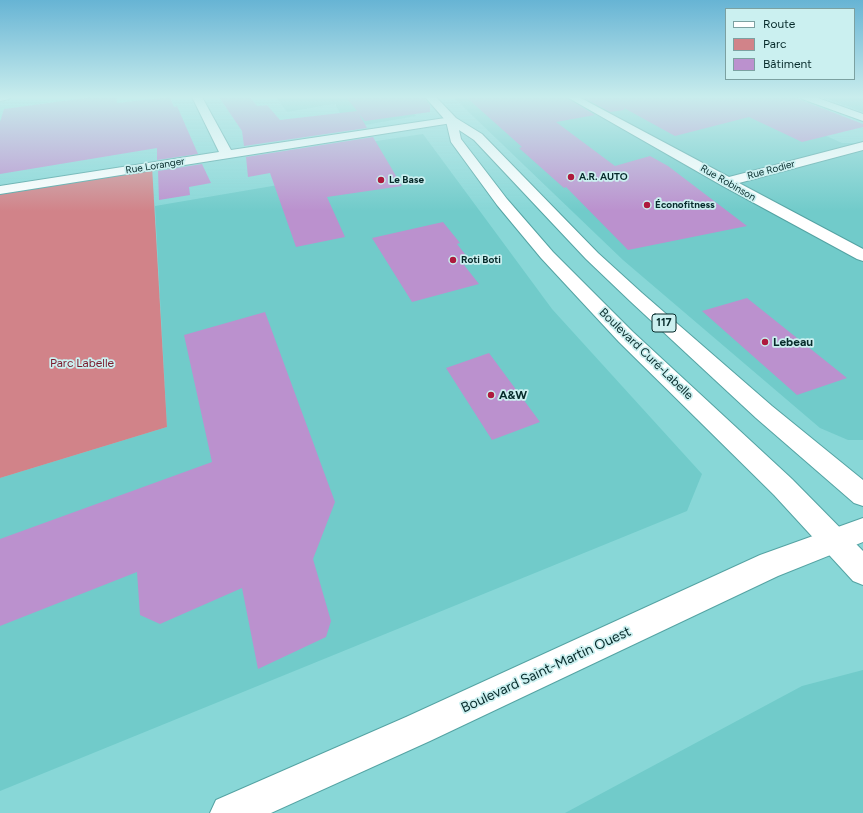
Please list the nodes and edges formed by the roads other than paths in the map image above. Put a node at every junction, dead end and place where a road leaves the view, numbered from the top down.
1 (217, 135) edge
2 (356, 135) edge
3 (454, 135) edge
4 (475, 135) edge
5 (641, 135) edge
6 (863, 146) edge
7 (227, 155) junction
8 (726, 182) junction
9 (0, 190) edge
10 (863, 256) edge
11 (863, 495) edge
12 (863, 530) edge
13 (834, 542) junction
14 (863, 571) edge
15 (229, 813) edge

1 - 7 main road
2 - 7 main road, Rue Loranger
3 - 13 main road, Boulevard Curé-Labelle
4 - 11 main road, 117
5 - 8 main road, Rue Robinson
6 - 8 main road, Rue Rodier
7 - 9 main road, Rue Loranger
8 - 10 main road, Rue Robinson
12 - 13 main road, Boulevard Saint-Martin Ouest
13 - 14 main road, Boulevard Curé-Labelle
13 - 15 main road, Boulevard Saint-Martin Ouest

